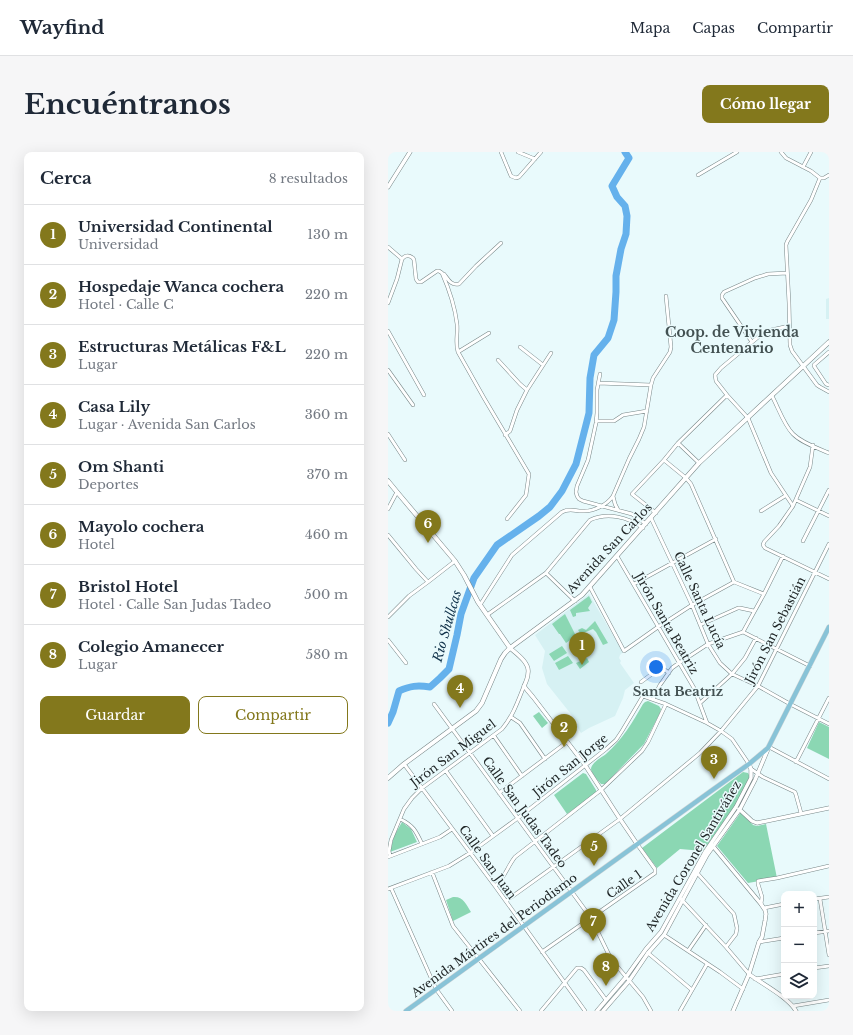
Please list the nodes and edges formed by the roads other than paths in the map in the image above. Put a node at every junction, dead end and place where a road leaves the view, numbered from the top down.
1 (410, 152) edge
2 (501, 152) edge
3 (518, 152) edge
4 (541, 152) edge
5 (737, 152) edge
6 (781, 152) edge
7 (811, 152) edge
8 (535, 159) junction
9 (803, 167) junction
10 (698, 175) dead end
11 (829, 175) edge
12 (820, 178) junction
13 (388, 187) edge
14 (501, 243) dead end
15 (388, 249) edge
16 (402, 259) junction
17 (442, 273) junction
18 (787, 273) junction
19 (389, 296) edge
20 (666, 296) dead end
21 (388, 303) edge
22 (790, 326) junction
23 (388, 331) edge
24 (489, 333) dead end
25 (752, 342) junction
26 (829, 342) edge
27 (520, 347) dead end
28 (458, 352) junction
29 (829, 352) edge
30 (551, 353) dead end
31 (498, 360) dead end
32 (544, 365) junction
33 (803, 366) junction
34 (388, 370) edge
35 (600, 374) dead end
36 (598, 383) junction
37 (651, 385) junction
38 (829, 385) edge
39 (527, 390) junction
40 (829, 392) edge
41 (424, 395) dead end
42 (727, 395) junction
43 (772, 396) junction
44 (413, 405) dead end
45 (647, 411) junction
46 (748, 418) junction
47 (596, 421) junction
48 (388, 434) edge
49 (505, 435) junction
50 (678, 443) junction
51 (813, 445) junction
52 (829, 453) edge
53 (405, 460) dead end
54 (664, 460) junction
55 (699, 463) junction
56 (686, 478) junction
57 (388, 481) edge
58 (829, 490) edge
59 (397, 492) junction
60 (613, 496) junction
61 (785, 496) junction
62 (796, 500) junction
63 (602, 506) junction
64 (793, 506) junction
65 (388, 509) edge
66 (618, 510) junction
67 (761, 511) dead end
68 (818, 511) junction
69 (656, 513) junction
70 (829, 516) edge
71 (651, 518) junction
72 (507, 519) dead end
73 (644, 526) junction
74 (388, 534) edge
75 (716, 539) junction
76 (804, 541) dead end
77 (829, 544) edge
78 (617, 556) junction
79 (783, 556) junction
80 (455, 561) junction
81 (672, 563) junction
82 (815, 572) junction
83 (546, 574) junction
84 (829, 579) edge
85 (428, 582) junction
86 (734, 582) junction
87 (634, 584) junction
88 (590, 587) junction
89 (764, 594) junction
90 (575, 601) junction
91 (479, 603) junction
92 (692, 605) junction
93 (754, 611) junction
94 (487, 615) junction
95 (388, 617) edge
96 (700, 625) junction
97 (658, 627) junction
98 (829, 627) edge
99 (743, 632) junction
100 (756, 638) junction
101 (388, 640) edge
102 (708, 644) junction
103 (510, 648) junction
104 (776, 649) junction
105 (406, 663) dead end
106 (679, 663) junction
107 (810, 666) junction
108 (669, 673) junction
109 (732, 674) junction
110 (641, 682) dead end
111 (524, 686) junction
112 (758, 686) junction
113 (829, 698) edge
114 (653, 699) junction
115 (700, 703) junction
116 (434, 704) dead end
117 (666, 704) junction
118 (790, 704) junction
119 (511, 718) junction
120 (818, 718) junction
121 (707, 723) junction
122 (829, 724) edge
123 (452, 728) junction
124 (721, 731) junction
125 (494, 736) junction
126 (567, 742) junction
127 (768, 747) junction
128 (470, 753) junction
129 (545, 759) junction
130 (796, 762) junction
131 (404, 764) junction
132 (749, 764) junction
133 (585, 765) junction
134 (751, 769) junction
135 (446, 771) junction
136 (758, 773) junction
137 (522, 776) junction
138 (388, 778) edge
139 (829, 779) edge
140 (422, 788) junction
141 (601, 790) junction
142 (499, 793) junction
143 (738, 808) junction
144 (829, 808) edge
145 (801, 813) junction
146 (518, 818) junction
147 (400, 819) junction
148 (620, 819) junction
149 (452, 829) junction
150 (493, 836) junction
151 (535, 841) junction
152 (422, 844) junction
153 (637, 844) junction
154 (712, 845) junction
155 (470, 853) junction
156 (389, 857) edge
157 (554, 866) junction
158 (829, 866) edge
159 (432, 872) junction
160 (698, 874) junction
161 (495, 886) junction
162 (390, 888) edge
163 (572, 892) junction
164 (829, 897) edge
165 (817, 898) edge
166 (820, 898) junction
167 (681, 899) junction
168 (506, 901) junction
169 (781, 904) edge
170 (763, 906) junction
171 (591, 918) junction
172 (706, 925) junction
173 (524, 926) junction
174 (827, 931) edge
175 (817, 933) edge
176 (664, 935) junction
177 (781, 938) edge
178 (759, 942) junction
179 (726, 947) junction
180 (542, 952) junction
181 (688, 952) junction
182 (648, 953) junction
183 (829, 955) edge
184 (479, 958) junction
185 (707, 964) junction
186 (829, 966) edge
187 (817, 968) edge
188 (749, 974) junction
189 (781, 974) edge
190 (626, 977) junction
191 (755, 978) junction
192 (629, 981) junction
193 (564, 983) junction
194 (743, 989) junction
195 (436, 990) junction
196 (692, 990) junction
197 (606, 1000) junction
198 (829, 1000) edge
199 (792, 1006) junction
200 (406, 1011) edge
201 (452, 1011) edge
202 (520, 1011) edge
203 (541, 1011) edge
204 (585, 1011) edge
205 (597, 1011) edge
206 (603, 1011) edge
207 (651, 1011) edge
208 (680, 1011) edge
209 (733, 1011) edge
210 (796, 1011) edge

1 - 13 street
2 - 8 street
3 - 8 street
4 - 8 street
5 - 10 street
6 - 9 street
7 - 9 street
9 - 12 street
11 - 12 street
12 - 18 street
14 - 17 street
15 - 16 street
16 - 17 street
16 - 19 street
17 - 28 street
18 - 22 street
18 - 25 street
19 - 21 street
20 - 37 street
22 - 25 street
22 - 33 street
23 - 41 street
24 - 28 street
25 - 42 street
26 - 33 main road, Avenida San Carlos
27 - 32 street
28 - 49 street
29 - 38 street
30 - 32 street
31 - 39 street
32 - 39 street
33 - 40 street
33 - 43 main road, Avenida San Carlos
34 - 44 street
35 - 36 street
36 - 37 street
36 - 47 street
37 - 45 street
39 - 49 street
42 - 46 street
42 - 50 street
43 - 46 main road, Avenida San Carlos
43 - 51 street
45 - 47 street
45 - 60 street
46 - 55 main road, Avenida San Carlos
46 - 61 street
47 - 63 street
48 - 53 street
49 - 72 street
50 - 54 street
50 - 55 street
51 - 52 street
51 - 62 street
54 - 56 street
54 - 69 street
55 - 56 main road, Avenida San Carlos
56 - 69 main road, Avenida San Carlos
56 - 75 street
57 - 59 main road
58 - 68 street
59 - 65 street
59 - 80 main road
60 - 63 street
60 - 66 street
61 - 64 street
61 - 67 street
62 - 64 street
62 - 68 street
63 - 66 street
63 - 91 street
64 - 79 street
66 - 73 street
68 - 70 street
68 - 76 street
69 - 71 main road, Avenida San Carlos
71 - 73 main road, Avenida San Carlos
71 - 81 street, Calle Santa Lucía
73 - 78 main road, Avenida San Carlos
73 - 83 street
74 - 85 street
75 - 81 street
75 - 86 street
77 - 82 street, Jirón San Sebastián
78 - 87 street, Jirón Santa Beatriz
78 - 88 main road, Avenida San Carlos
79 - 82 street
79 - 89 street
80 - 85 street
80 - 91 main road
81 - 87 street
81 - 92 street, Calle Santa Lucía
82 - 84 street
82 - 104 street, Jirón San Sebastián
83 - 90 street
83 - 94 street
85 - 95 street
86 - 89 street
86 - 92 street
87 - 97 street, Jirón Santa Beatriz
88 - 90 main road, Avenida San Carlos
88 - 97 street
89 - 93 street
90 - 103 main road, Avenida San Carlos
91 - 94 main road
92 - 96 street, Calle Santa Lucía
92 - 97 street
93 - 96 street
93 - 99 street
94 - 103 main road
96 - 102 street, Calle Santa Lucía
97 - 106 street, Jirón Santa Beatriz
98 - 107 main road, Avenida Mártires del Periodismo
99 - 100 street
99 - 102 street
100 - 104 street
100 - 109 street
101 - 105 street
102 - 106 street
102 - 109 street, Calle Santa Lucía
103 - 111 street, Jirón San Miguel
103 - 123 main road, Avenida San Carlos
104 - 107 street
104 - 112 street, Jirón San Sebastián
106 - 108 street
106 - 115 street, Jirón Santa Beatriz
107 - 118 main road, Avenida Mártires del Periodismo
108 - 110 street
108 - 114 street
109 - 112 street, Calle Santa Lucía
109 - 115 street
111 - 119 street, Jirón San Miguel
111 - 126 street
112 - 118 street, Calle Santa Lucía
112 - 124 street, Jirón San Sebastián
113 - 120 street
114 - 117 street
114 - 133 street, Jirón San Jorge
115 - 121 street, Jirón Santa Beatriz
116 - 123 street, Calle San Judas Tadeo
117 - 121 street
117 - 141 street
118 - 120 street, Calle Santa Lucía
118 - 127 main road, Avenida Mártires del Periodismo
119 - 125 street, Jirón San Miguel
119 - 129 street
120 - 122 street, Calle Santa Lucía
120 - 130 street
121 - 124 street
123 - 128 street, Calle San Judas Tadeo
123 - 131 main road, Avenida San Carlos
124 - 132 street
124 - 148 street, Jirón San Sebastián
125 - 128 street, Jirón San Miguel
125 - 137 street
126 - 129 street
126 - 133 street
127 - 130 street
127 - 132 main road, Avenida Mártires del Periodismo
127 - 136 street, Avenida Mártires del Periodismo
128 - 135 street, Jirón San Miguel
128 - 142 street, Calle San Judas Tadeo
129 - 137 street
130 - 139 street
131 - 138 main road, Avenida San Carlos
131 - 140 street, Calle San Juan
132 - 134 street, Avenida Coronel Santiváñez
132 - 153 main road, Avenida Mártires del Periodismo
133 - 141 street
133 - 146 street, Jirón San Jorge
134 - 136 street
134 - 143 street, Avenida Coronel Santiváñez
135 - 140 street, Jirón San Miguel
135 - 150 street
136 - 143 street, Avenida Coronel Santiváñez
136 - 145 street
137 - 142 street
140 - 147 street, Jirón San Miguel
140 - 149 street, Calle San Juan
141 - 148 street
141 - 151 street
142 - 146 street, Calle San Judas Tadeo
143 - 145 street
143 - 154 street, Avenida Coronel Santiváñez
144 - 145 street
146 - 150 street, Jirón San Jorge
146 - 151 street, Calle San Judas Tadeo
147 - 152 street
147 - 156 street, Jirón San Miguel
148 - 153 street
148 - 157 street, Jirón San Sebastián
149 - 152 street
149 - 155 street, Calle San Juan
150 - 155 street, Jirón San Jorge
151 - 157 street, Calle San Judas Tadeo
151 - 161 street
152 - 156 street
153 - 163 main road, Avenida Mártires del Periodismo
153 - 171 street, Calle 1
154 - 160 street, Avenida Coronel Santiváñez
154 - 167 street, Avenida Coronel Santiváñez
154 - 170 street
155 - 159 street, Jirón San Jorge
155 - 161 street, Calle San Juan
157 - 163 street, Calle San Judas Tadeo
157 - 168 street, Jirón San Sebastián
158 - 170 street
159 - 162 street, Jirón San Jorge
159 - 184 street
160 - 167 street, Avenida Coronel Santiváñez
160 - 179 street
161 - 168 street, Calle San Juan
162 - 195 street
163 - 171 street, Calle San Judas Tadeo
163 - 173 main road, Avenida Mártires del Periodismo
164 - 166 street
165 - 166 street
166 - 174 street
167 - 172 street
167 - 176 street, Avenida Coronel Santiváñez
167 - 190 street, Avenida Coronel Santiváñez
168 - 173 street, Calle San Juan
169 - 170 street
170 - 178 street
171 - 180 street, Calle 1
171 - 190 street, Calle San Judas Tadeo
172 - 179 street
172 - 181 street
173 - 180 street, Calle San Juan
173 - 184 main road, Avenida Mártires del Periodismo
174 - 175 street
174 - 183 street
176 - 181 street
176 - 182 street, Avenida Coronel Santiváñez
177 - 178 street
178 - 188 street
179 - 188 street
180 - 193 street, Calle San Juan
181 - 185 street
182 - 192 street, Avenida Coronel Santiváñez
182 - 196 street
184 - 195 main road, Avenida Mártires del Periodismo
184 - 202 street
185 - 194 street
185 - 196 street
186 - 187 street
188 - 191 street
188 - 194 street
189 - 191 street
190 - 192 street, Calle San Judas Tadeo
190 - 197 street, Avenida Coronel Santiváñez
191 - 199 street
192 - 206 street, Avenida Coronel Santiváñez
192 - 207 street, Calle San Judas Tadeo
193 - 197 street
193 - 203 street
193 - 204 street, Calle San Juan
194 - 209 street
195 - 200 main road, Avenida Mártires del Periodismo
195 - 201 street
196 - 208 street
197 - 205 street, Avenida Coronel Santiváñez
198 - 199 street
199 - 210 street

